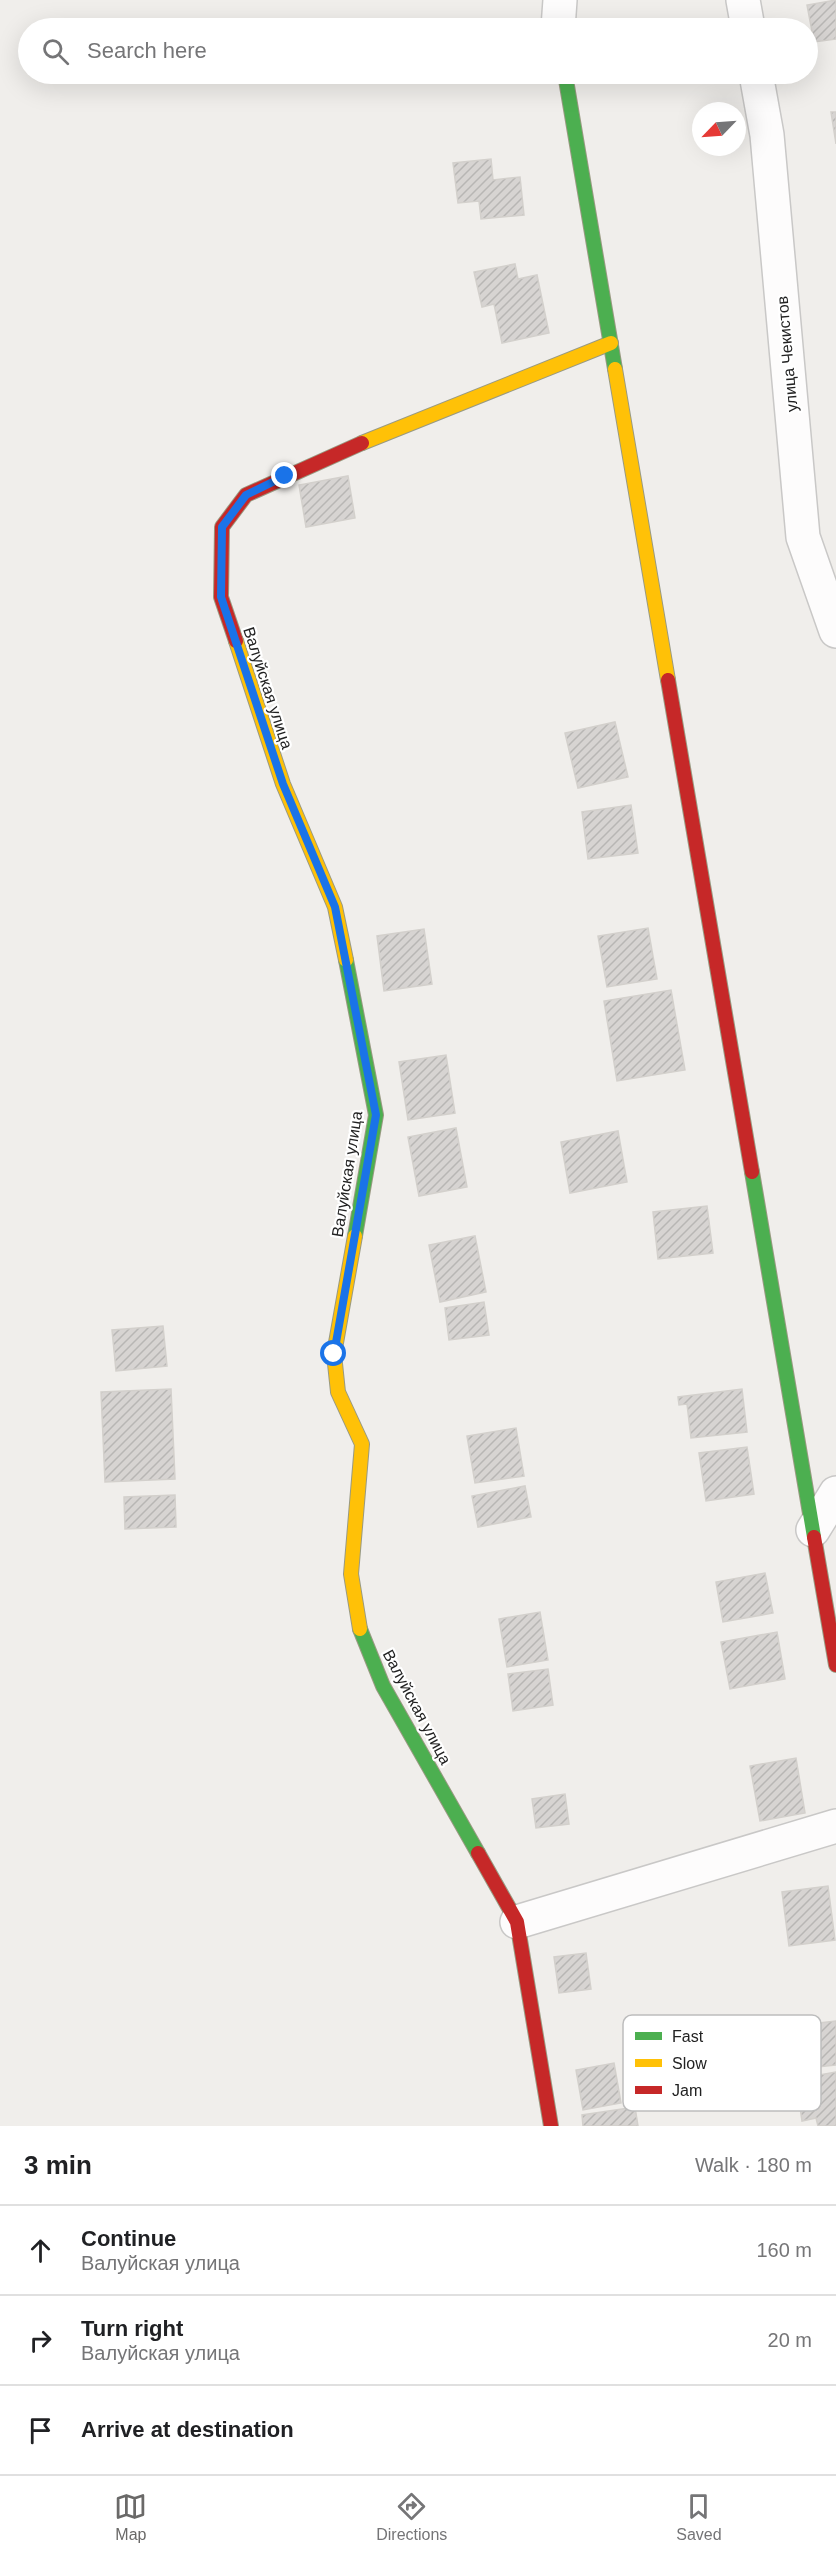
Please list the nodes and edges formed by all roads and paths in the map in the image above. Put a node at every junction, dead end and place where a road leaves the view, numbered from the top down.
1 (560, 0) edge
2 (743, 0) edge
3 (559, 18) edge
4 (746, 18) edge
5 (567, 84) edge
6 (758, 84) edge
7 (611, 343) junction
8 (836, 631) edge
9 (836, 1493) edge
10 (813, 1530) junction
11 (836, 1665) edge
12 (836, 1826) edge
13 (517, 1922) junction
14 (551, 2126) edge

1 - 3 street
2 - 4 street
5 - 7 street
6 - 8 street, улица Чекистов
7 - 10 street
7 - 13 street, Валуйская улица
9 - 10 street
10 - 11 street
12 - 13 street
13 - 14 street, Валуйская улица

